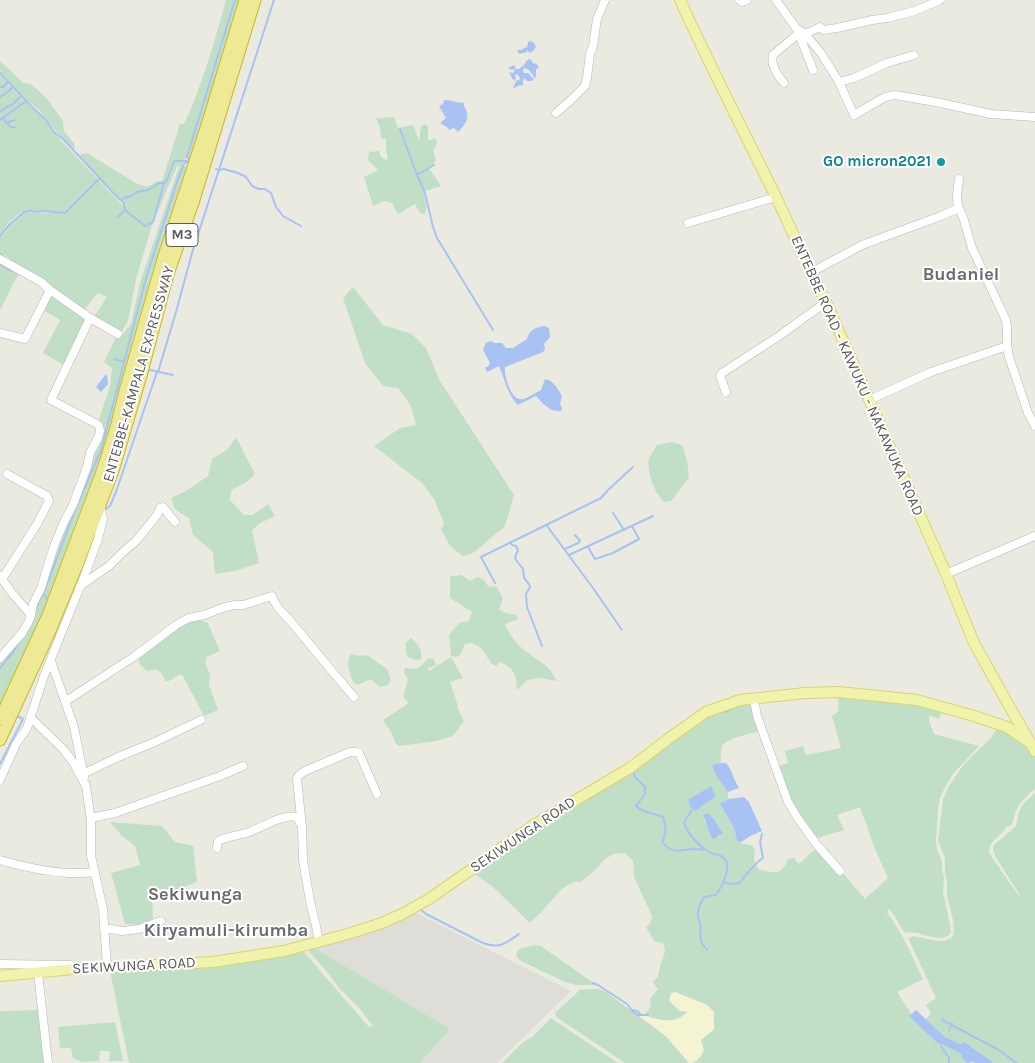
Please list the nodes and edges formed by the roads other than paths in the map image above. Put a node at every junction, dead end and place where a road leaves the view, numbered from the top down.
1 (245, 0) edge
2 (255, 0) edge
3 (605, 0) edge
4 (680, 0) edge
5 (739, 0) edge
6 (747, 0) edge
7 (776, 0) edge
8 (940, 0) edge
9 (800, 32) junction
10 (914, 55) dead end
11 (813, 70) dead end
12 (839, 82) junction
13 (784, 83) dead end
14 (556, 113) dead end
15 (1035, 117) edge
16 (959, 179) dead end
17 (776, 197) junction
18 (959, 208) junction
19 (688, 222) dead end
20 (0, 259) edge
21 (810, 273) junction
22 (50, 290) junction
23 (826, 302) junction
24 (90, 318) junction
25 (0, 333) edge
26 (118, 334) dead end
27 (1007, 346) junction
28 (726, 392) dead end
29 (869, 400) junction
30 (1035, 426) edge
31 (7, 474) dead end
32 (100, 507) junction
33 (175, 522) dead end
34 (1035, 536) edge
35 (946, 574) junction
36 (1, 578) edge
37 (80, 586) junction
38 (31, 616) junction
39 (0, 658) edge
40 (51, 661) junction
41 (354, 697) dead end
42 (754, 699) junction
43 (66, 701) junction
44 (1011, 710) junction
45 (30, 717) junction
46 (0, 719) edge
47 (201, 720) dead end
48 (1002, 726) junction
49 (0, 740) edge
50 (1029, 742) junction
51 (1035, 751) edge
52 (243, 766) dead end
53 (83, 774) junction
54 (0, 780) edge
55 (86, 786) junction
56 (377, 794) dead end
57 (90, 818) junction
58 (302, 827) junction
59 (217, 848) dead end
60 (0, 860) edge
61 (840, 871) dead end
62 (95, 872) junction
63 (161, 921) dead end
64 (104, 928) junction
65 (319, 942) junction
66 (0, 964) edge
67 (107, 967) junction
68 (38, 973) junction
69 (0, 976) edge
70 (48, 1063) edge

1 - 46 highway, ENTEBBE-KAMPALA EXPRESSWAY / M3
2 - 32 highway, ENTEBBE-KAMPALA EXPRESSWAY / M3
3 - 14 street
4 - 17 main road, ENTEBBE ROAD - KAWUKU - NAKAWUKA ROAD
5 - 6 street
7 - 9 street
8 - 9 street
9 - 11 street
9 - 12 street
9 - 13 street
10 - 12 street
12 - 15 street
16 - 18 street
17 - 19 street
17 - 21 main road, ENTEBBE ROAD - KAWUKU - NAKAWUKA ROAD
18 - 21 street
18 - 27 street
20 - 22 street
21 - 23 main road, ENTEBBE ROAD - KAWUKU - NAKAWUKA ROAD
22 - 24 street
22 - 25 street
23 - 28 street
23 - 29 main road, ENTEBBE ROAD - KAWUKU - NAKAWUKA ROAD
24 - 26 street
24 - 38 street
27 - 29 street
27 - 30 street
29 - 35 main road, ENTEBBE ROAD - KAWUKU - NAKAWUKA ROAD
31 - 36 street
32 - 37 street
32 - 49 highway, ENTEBBE-KAMPALA EXPRESSWAY / M3
33 - 37 street
34 - 35 street
35 - 44 main road, ENTEBBE ROAD - KAWUKU - NAKAWUKA ROAD
36 - 38 street
37 - 40 street
38 - 39 street
40 - 43 street
40 - 45 street
41 - 43 street
42 - 48 main road, SEKIWUNGA ROAD
42 - 61 street
42 - 65 main road, SEKIWUNGA ROAD
43 - 53 street
44 - 48 main road
44 - 50 main road, ENTEBBE ROAD - KAWUKU - NAKAWUKA ROAD
45 - 54 street
45 - 55 street
47 - 53 street
48 - 50 main road, SEKIWUNGA ROAD
50 - 51 main road, ENTEBBE ROAD - KAWUKU - NAKAWUKA ROAD
52 - 57 street
53 - 55 street
55 - 57 street
56 - 58 street
57 - 62 street
58 - 59 street
58 - 65 street
60 - 62 street
62 - 64 street
63 - 64 street
64 - 67 street
65 - 67 main road, SEKIWUNGA ROAD
66 - 67 street
67 - 68 main road, SEKIWUNGA ROAD
68 - 69 main road, SEKIWUNGA ROAD
68 - 70 street

